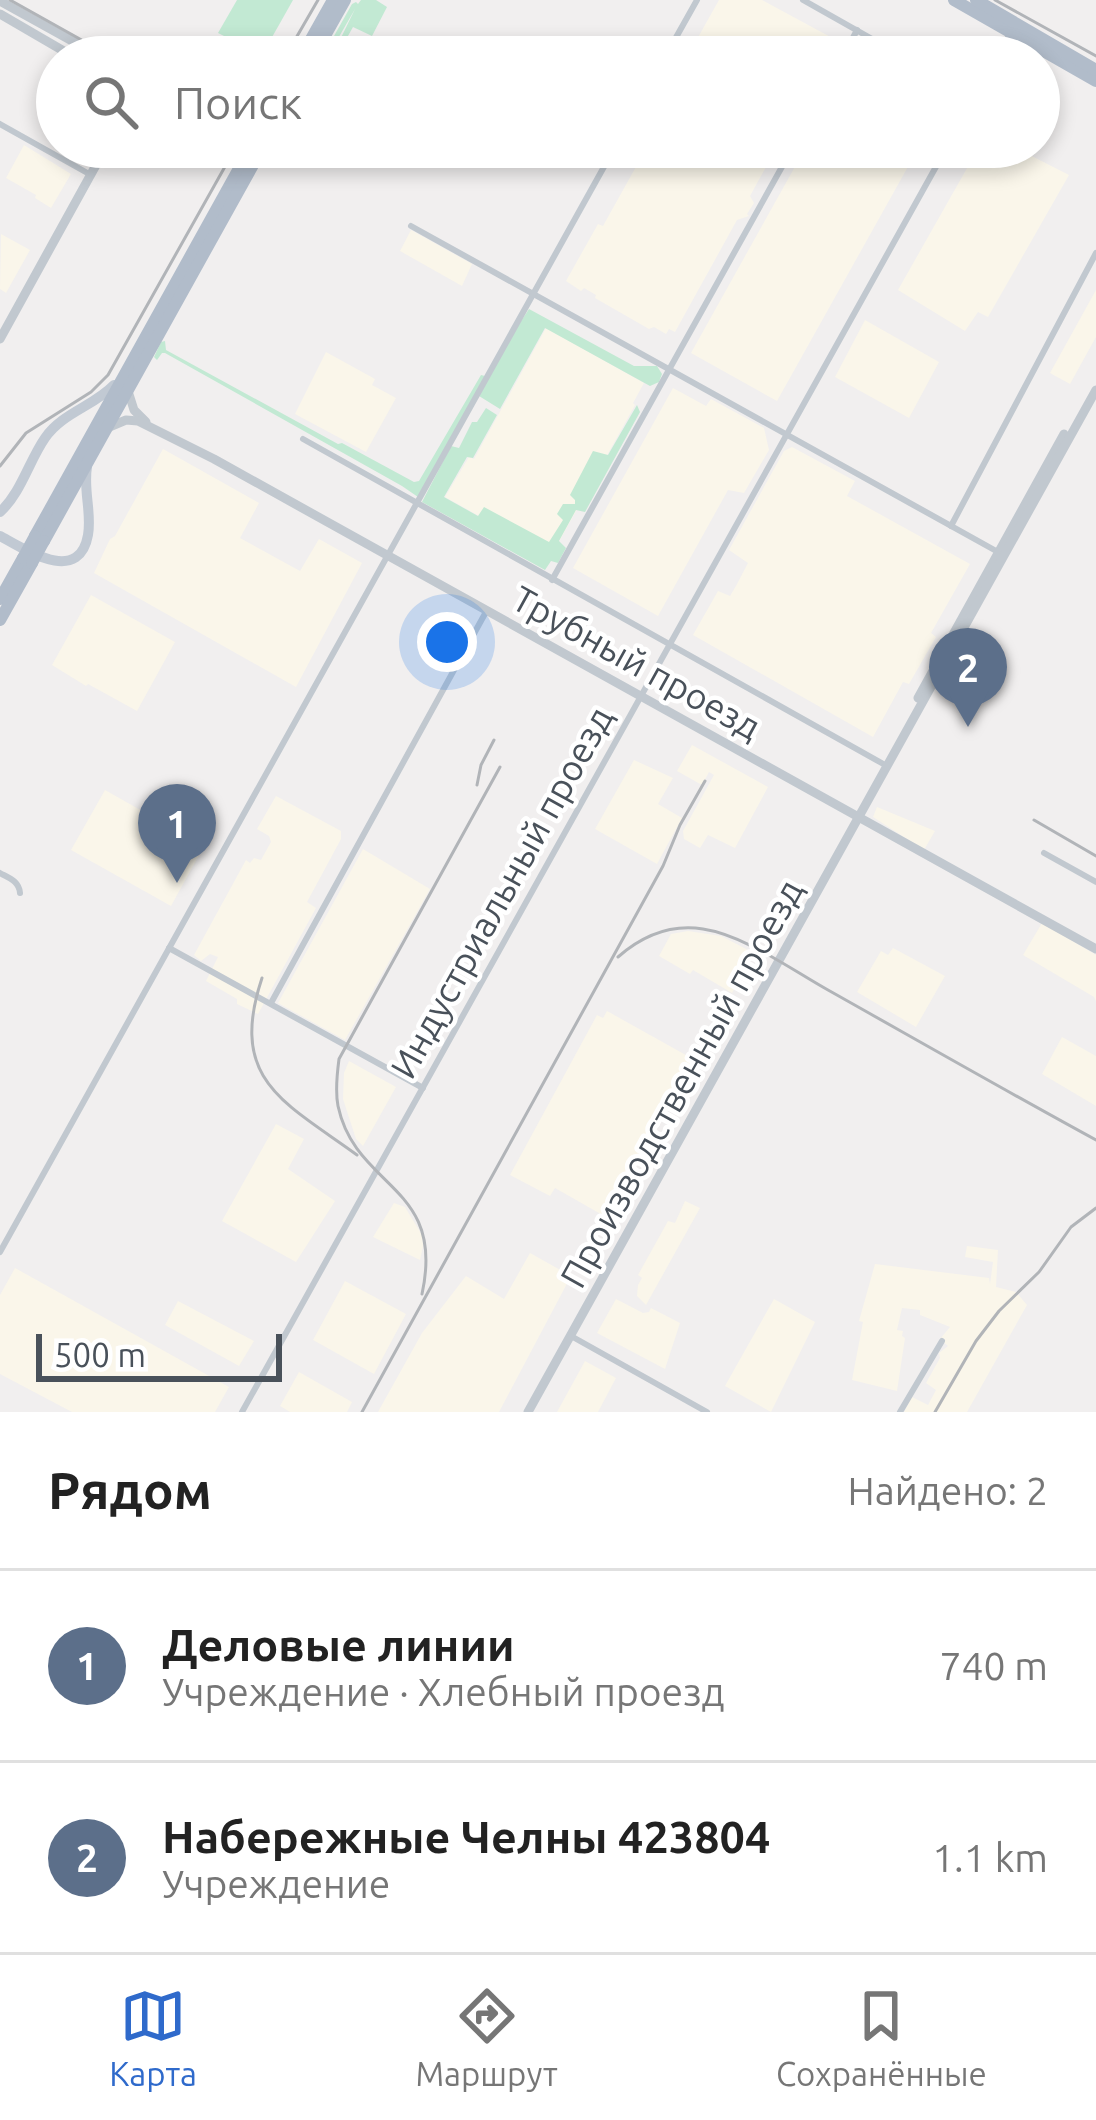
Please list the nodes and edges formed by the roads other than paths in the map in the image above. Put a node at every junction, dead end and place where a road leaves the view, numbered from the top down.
1 (333, 0) edge
2 (345, 0) edge
3 (697, 0) edge
4 (802, 0) edge
5 (954, 0) edge
6 (976, 0) edge
7 (0, 1) edge
8 (0, 14) edge
9 (857, 30) junction
10 (1011, 32) junction
11 (37, 36) edge
12 (63, 36) edge
13 (315, 36) edge
14 (319, 36) edge
15 (677, 36) edge
16 (854, 36) edge
17 (867, 36) edge
18 (1009, 36) edge
19 (1019, 36) edge
20 (1031, 36) edge
21 (1060, 55) edge
22 (1060, 56) edge
23 (1069, 61) junction
24 (1092, 74) edge
25 (0, 124) edge
26 (36, 144) edge
27 (79, 168) edge
28 (95, 168) edge
29 (236, 168) edge
30 (239, 168) edge
31 (250, 168) edge
32 (603, 168) edge
33 (781, 168) edge
34 (935, 168) edge
35 (91, 175) junction
36 (230, 185) junction
37 (411, 226) dead end
38 (1096, 254) edge
39 (191, 266) junction
40 (176, 293) junction
41 (533, 294) junction
42 (0, 339) edge
43 (670, 368) junction
44 (125, 374) junction
45 (1096, 377) edge
46 (1096, 390) edge
47 (128, 391) junction
48 (150, 425) junction
49 (107, 428) junction
50 (787, 434) junction
51 (303, 440) dead end
52 (88, 462) junction
53 (75, 476) junction
54 (417, 503) junction
55 (61, 510) junction
56 (0, 512) edge
57 (951, 526) junction
58 (2, 536) edge
59 (39, 539) junction
60 (1001, 554) junction
61 (388, 555) junction
62 (27, 561) junction
63 (552, 580) junction
64 (1, 596) edge
65 (487, 610) junction
66 (0, 620) edge
67 (669, 645) junction
68 (641, 696) junction
69 (885, 765) junction
70 (859, 817) junction
71 (1044, 854) dead end
72 (0, 873) edge
73 (1096, 882) edge
74 (20, 892) dead end
75 (170, 948) junction
76 (1096, 949) edge
77 (271, 1004) junction
78 (422, 1088) junction
79 (0, 1252) edge
80 (571, 1336) junction
81 (942, 1341) dead end
82 (694, 1409) edge
83 (242, 1412) edge
84 (529, 1412) edge
85 (707, 1412) edge
86 (900, 1412) edge

1 - 13 main road
2 - 14 main road
3 - 15 street
4 - 9 street
5 - 10 main road
6 - 20 main road
7 - 12 street
8 - 11 street
9 - 16 street
9 - 17 street
10 - 18 street
10 - 19 main road
21 - 23 main road
22 - 23 main road
23 - 24 main road
25 - 26 street
27 - 35 street
28 - 35 street
29 - 36 street
30 - 36 main road
31 - 39 main road
32 - 41 street
33 - 43 street
34 - 50 street, Индустриальный проезд
35 - 42 street
36 - 39 main road
37 - 41 street
38 - 57 street
39 - 40 main road
40 - 44 main road
40 - 47 main road
41 - 43 street
41 - 54 street
43 - 50 street
43 - 63 street
44 - 53 main road
44 - 56 main road
45 - 60 street, Производственный проезд
46 - 60 street, Производственный проезд
47 - 48 street
47 - 49 main road
48 - 49 street
48 - 61 street, Трубный проезд
49 - 52 main road
50 - 57 street
50 - 67 street, Индустриальный проезд
51 - 54 street
52 - 53 main road
52 - 58 main road
53 - 55 main road
53 - 59 main road
54 - 61 street
54 - 63 street
55 - 58 main road
55 - 59 main road
57 - 60 street
59 - 62 main road, bridge
60 - 69 street, Производственный проезд
61 - 65 street, Трубный проезд
61 - 75 street
62 - 64 main road
62 - 66 main road
63 - 67 street
65 - 68 street, Трубный проезд
65 - 77 street
67 - 68 street, Индустриальный проезд
67 - 69 street
68 - 70 street, Трубный проезд
68 - 78 street, Индустриальный проезд
69 - 70 street, Производственный проезд
70 - 76 street, Трубный проезд
70 - 80 street, Производственный проезд
71 - 73 street
72 - 74 street
75 - 77 street
75 - 79 street
77 - 78 street
78 - 83 street, Индустриальный проезд
80 - 82 street
80 - 84 street, Производственный проезд
81 - 86 street
82 - 85 street

